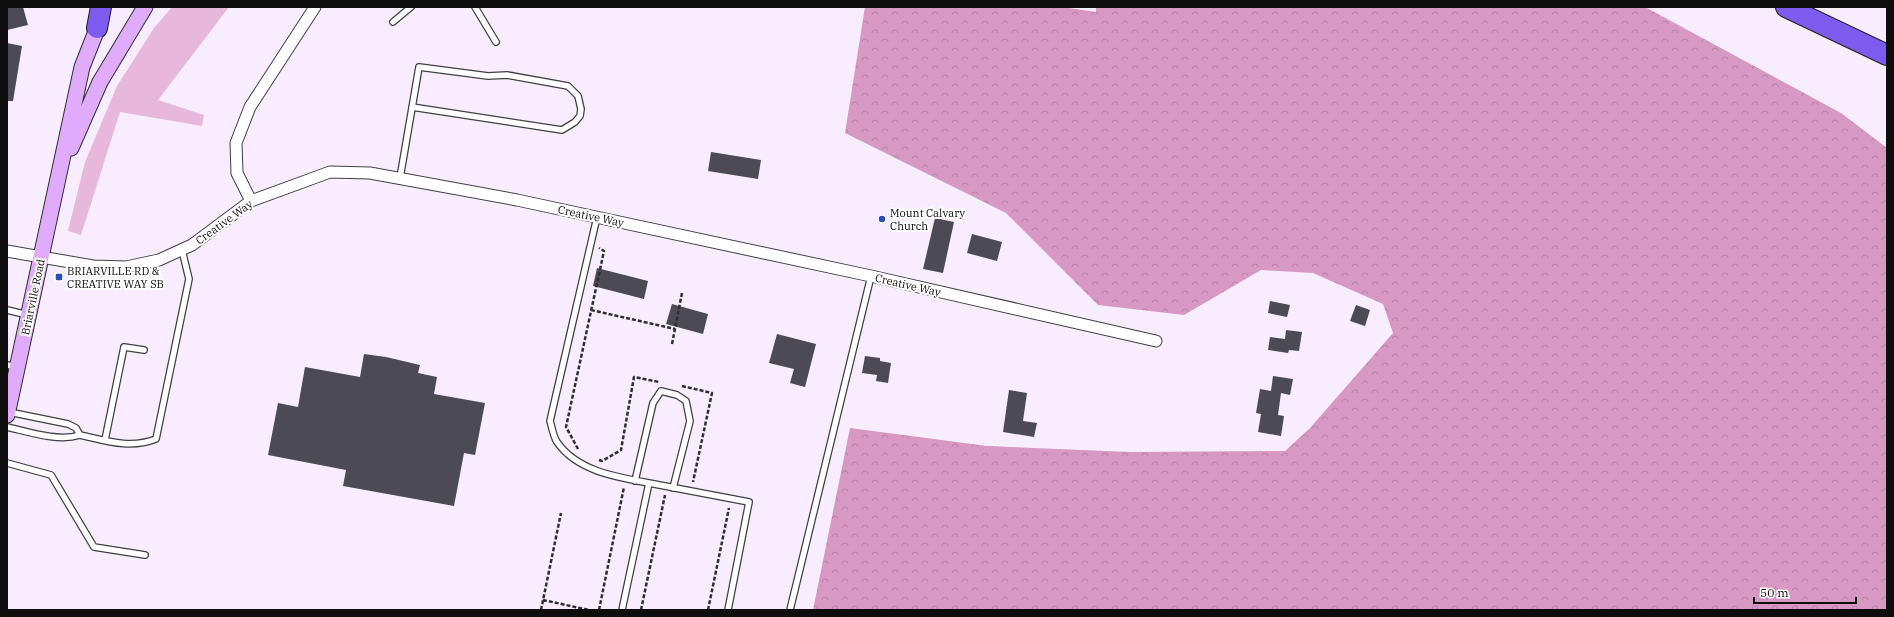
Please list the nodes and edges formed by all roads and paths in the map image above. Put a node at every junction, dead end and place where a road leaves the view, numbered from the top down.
1 (101, 7) edge
2 (106, 7) edge
3 (145, 7) edge
4 (315, 7) edge
5 (411, 7) edge
6 (475, 7) edge
7 (1786, 7) edge
8 (393, 22) dead end
9 (97, 28) junction
10 (496, 42) dead end
11 (1887, 55) edge
12 (412, 107) junction
13 (400, 178) junction
14 (58, 179) junction
15 (250, 201) junction
16 (597, 218) junction
17 (596, 247) dead end
18 (182, 250) junction
19 (7, 251) edge
20 (41, 257) junction
21 (871, 276) junction
22 (682, 293) dead end
23 (7, 310) edge
24 (591, 310) junction
25 (29, 315) junction
26 (675, 329) junction
27 (1156, 341) dead end
28 (672, 344) dead end
29 (144, 350) dead end
30 (12, 366) edge
31 (665, 383) dead end
32 (681, 386) dead end
33 (7, 413) edge
34 (7, 427) edge
35 (80, 436) junction
36 (104, 440) junction
37 (579, 451) dead end
38 (596, 459) dead end
39 (7, 463) edge
40 (634, 481) junction
41 (693, 482) dead end
42 (649, 483) junction
43 (630, 488) dead end
44 (673, 488) junction
45 (666, 495) dead end
46 (729, 508) dead end
47 (561, 513) dead end
48 (145, 555) dead end
49 (543, 600) junction
50 (541, 610) edge
51 (589, 610) edge
52 (598, 610) edge
53 (622, 610) edge
54 (641, 610) edge
55 (708, 610) edge
56 (728, 610) edge
57 (790, 610) edge

1 - 9 highway
2 - 9 main road, Briarville Road
3 - 14 main road, Briarville Road
4 - 15 street
5 - 8 lane
6 - 10 lane
7 - 11 highway
9 - 14 main road, Briarville Road
12 - 12 lane
12 - 13 lane
13 - 15 street, Creative Way
13 - 16 street, Creative Way
14 - 20 main road, Briarville Road
15 - 18 street, Creative Way
16 - 21 street, Creative Way
16 - 40 lane
17 - 24 path
18 - 20 street, Creative Way
18 - 36 lane
19 - 20 street, Creative Way
20 - 25 main road, Briarville Road
21 - 27 street, Creative Way
21 - 57 lane
22 - 26 path
23 - 25 lane
24 - 26 path
24 - 37 path
25 - 30 main road, Briarville Road
26 - 28 path
29 - 36 lane
30 - 33 main road, Briarville Road
31 - 38 path
32 - 41 path
33 - 35 lane
34 - 35 lane
35 - 36 lane
39 - 48 lane
40 - 42 lane
40 - 44 lane
42 - 44 lane
42 - 53 lane
43 - 52 path
44 - 56 lane
45 - 54 path
46 - 55 path
47 - 49 path
49 - 50 path
49 - 51 path

